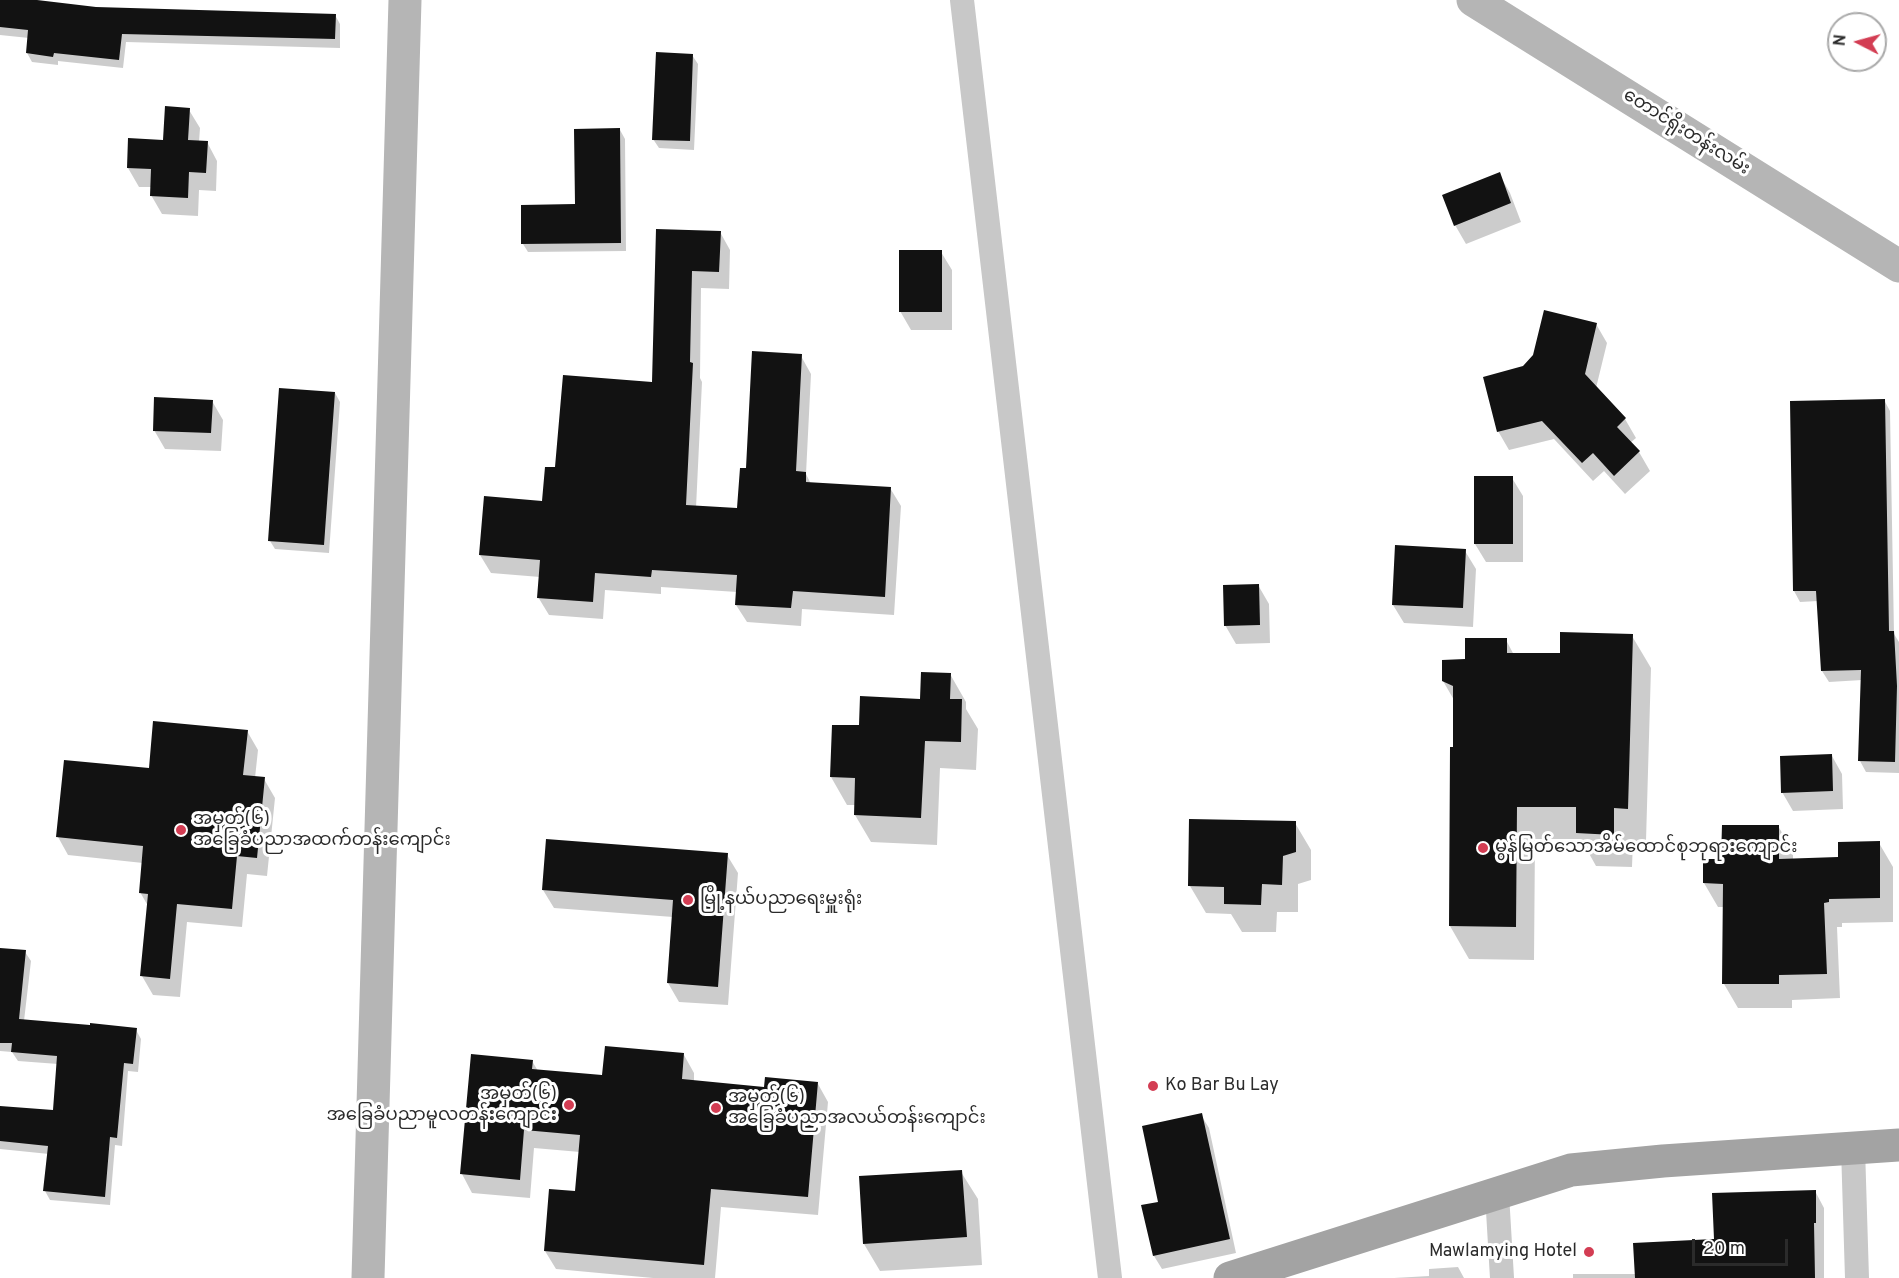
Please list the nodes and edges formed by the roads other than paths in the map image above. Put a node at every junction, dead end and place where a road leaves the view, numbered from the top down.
1 (405, 0) edge
2 (962, 0) edge
3 (1473, 0) edge
4 (1899, 266) edge
5 (1899, 1145) edge
6 (1853, 1148) junction
7 (1497, 1194) junction
8 (368, 1278) edge
9 (1110, 1278) edge
10 (1230, 1278) edge
11 (1502, 1278) edge
12 (1857, 1278) edge

1 - 8 street
2 - 9 street
3 - 4 street, တောင်ရိုးတန်းလမ်း
5 - 6 main road
6 - 7 main road
6 - 12 street
7 - 10 main road
7 - 11 street

